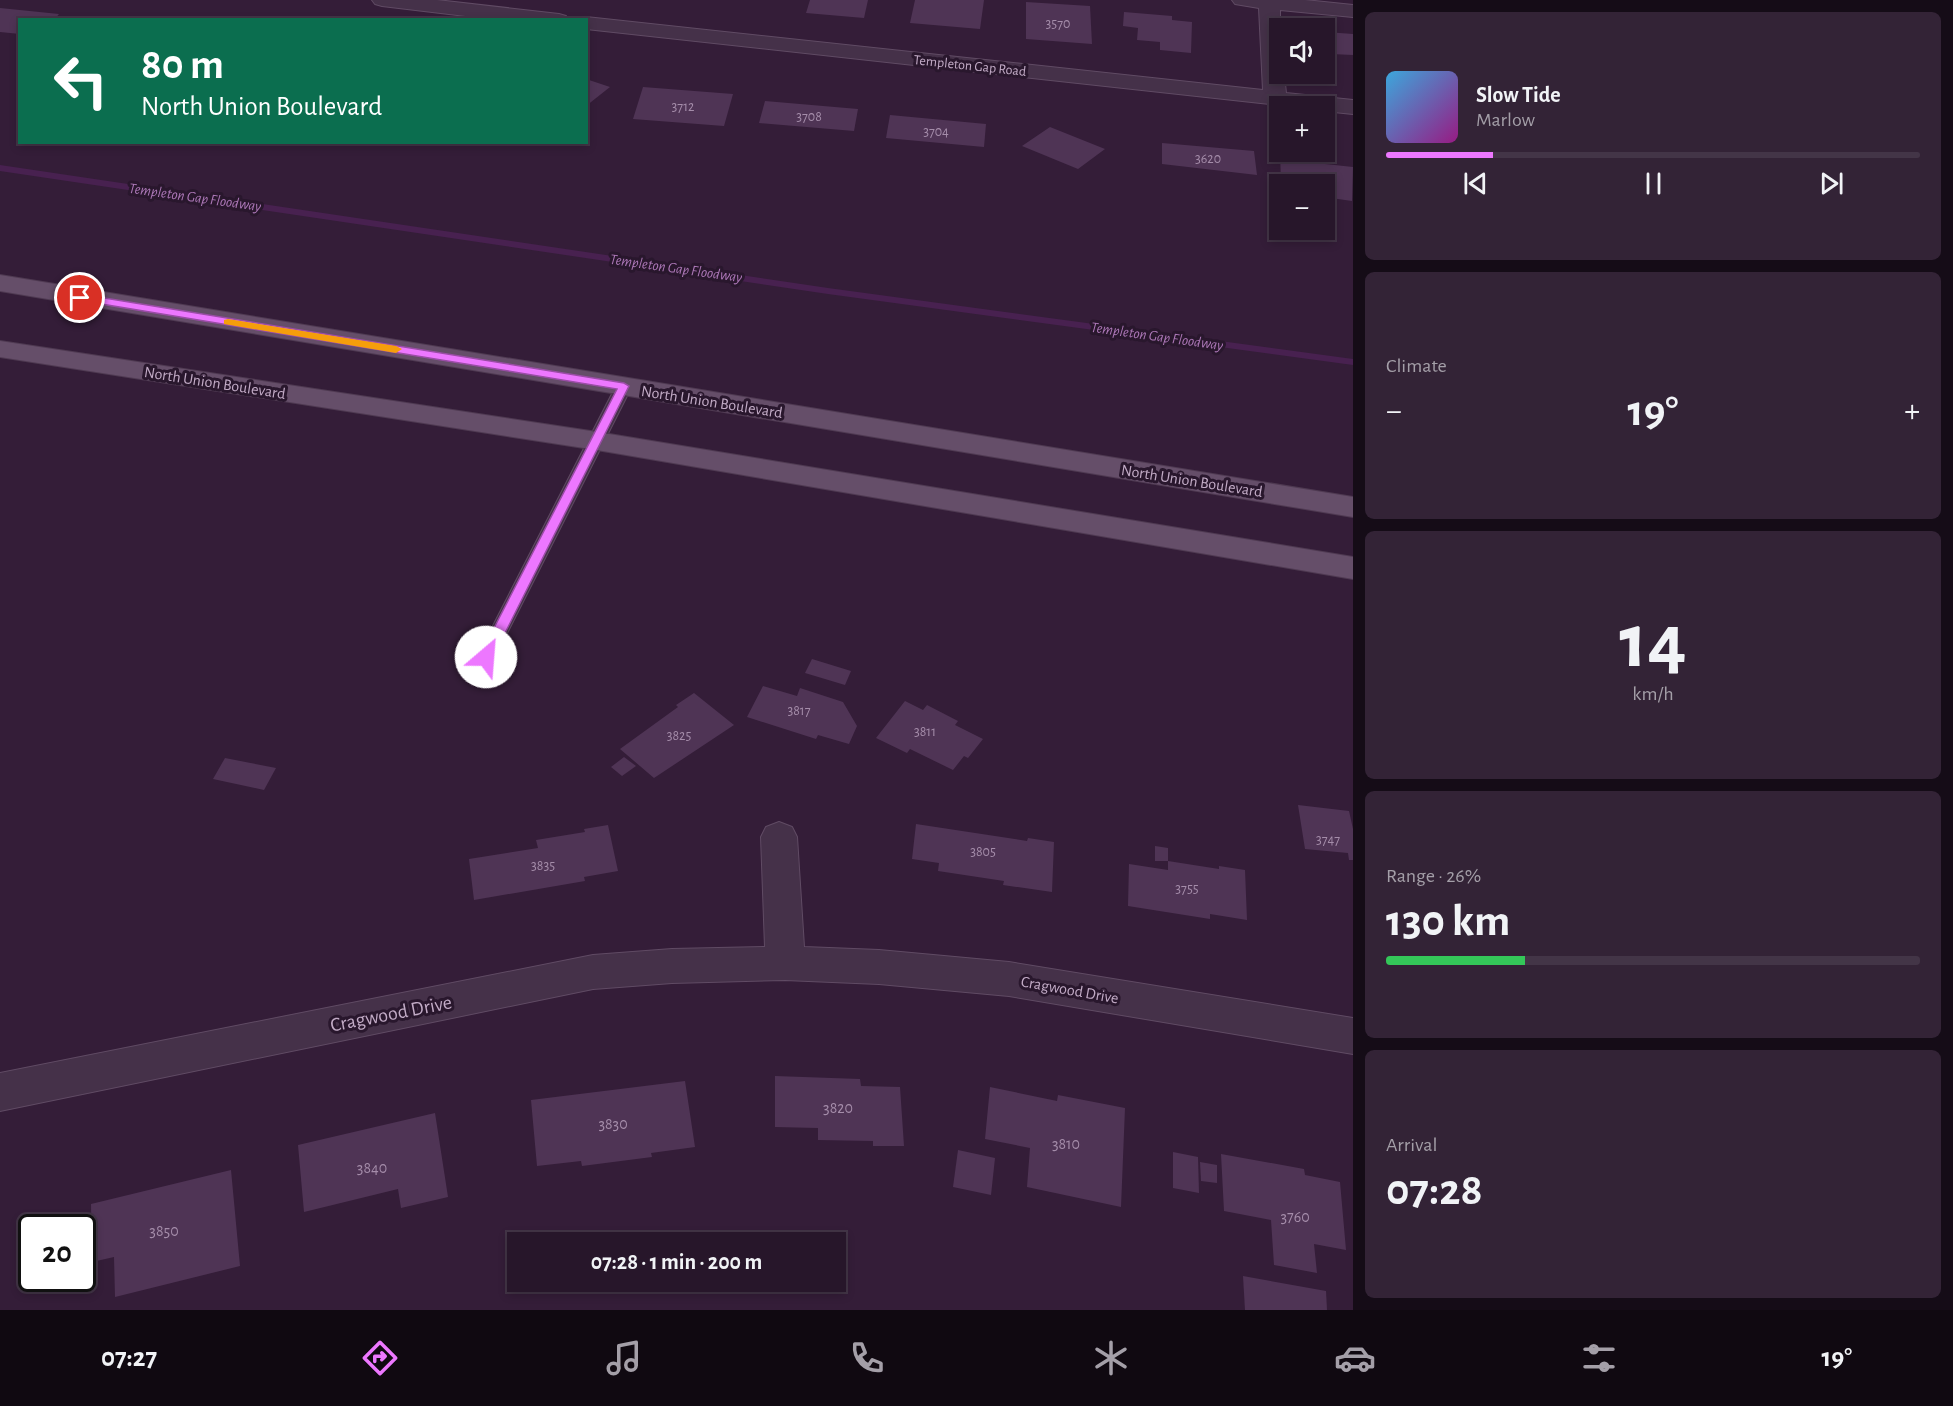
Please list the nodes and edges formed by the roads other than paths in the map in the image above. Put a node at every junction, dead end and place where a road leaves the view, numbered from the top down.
1 (382, 0) edge
2 (1242, 0) edge
3 (1269, 3) junction
4 (1353, 12) edge
5 (541, 18) edge
6 (588, 22) edge
7 (1275, 96) edge
8 (1269, 98) edge
9 (1335, 105) edge
10 (1353, 107) edge
11 (0, 284) edge
12 (0, 349) edge
13 (624, 386) junction
14 (597, 441) junction
15 (1353, 507) edge
16 (1353, 568) edge
17 (486, 657) dead end
18 (778, 837) dead end
19 (785, 963) junction
20 (1353, 1036) edge
21 (0, 1092) edge

1 - 5 street
2 - 3 street
3 - 4 street
3 - 7 street
6 - 8 street, Templeton Gap Road
9 - 10 street, Templeton Gap Road
11 - 13 main road, North Union Boulevard
12 - 14 main road, North Union Boulevard
13 - 14 lane
13 - 15 main road, North Union Boulevard
14 - 16 main road, North Union Boulevard
14 - 17 lane
18 - 19 street
19 - 20 street, Cragwood Drive
19 - 21 street, Cragwood Drive

